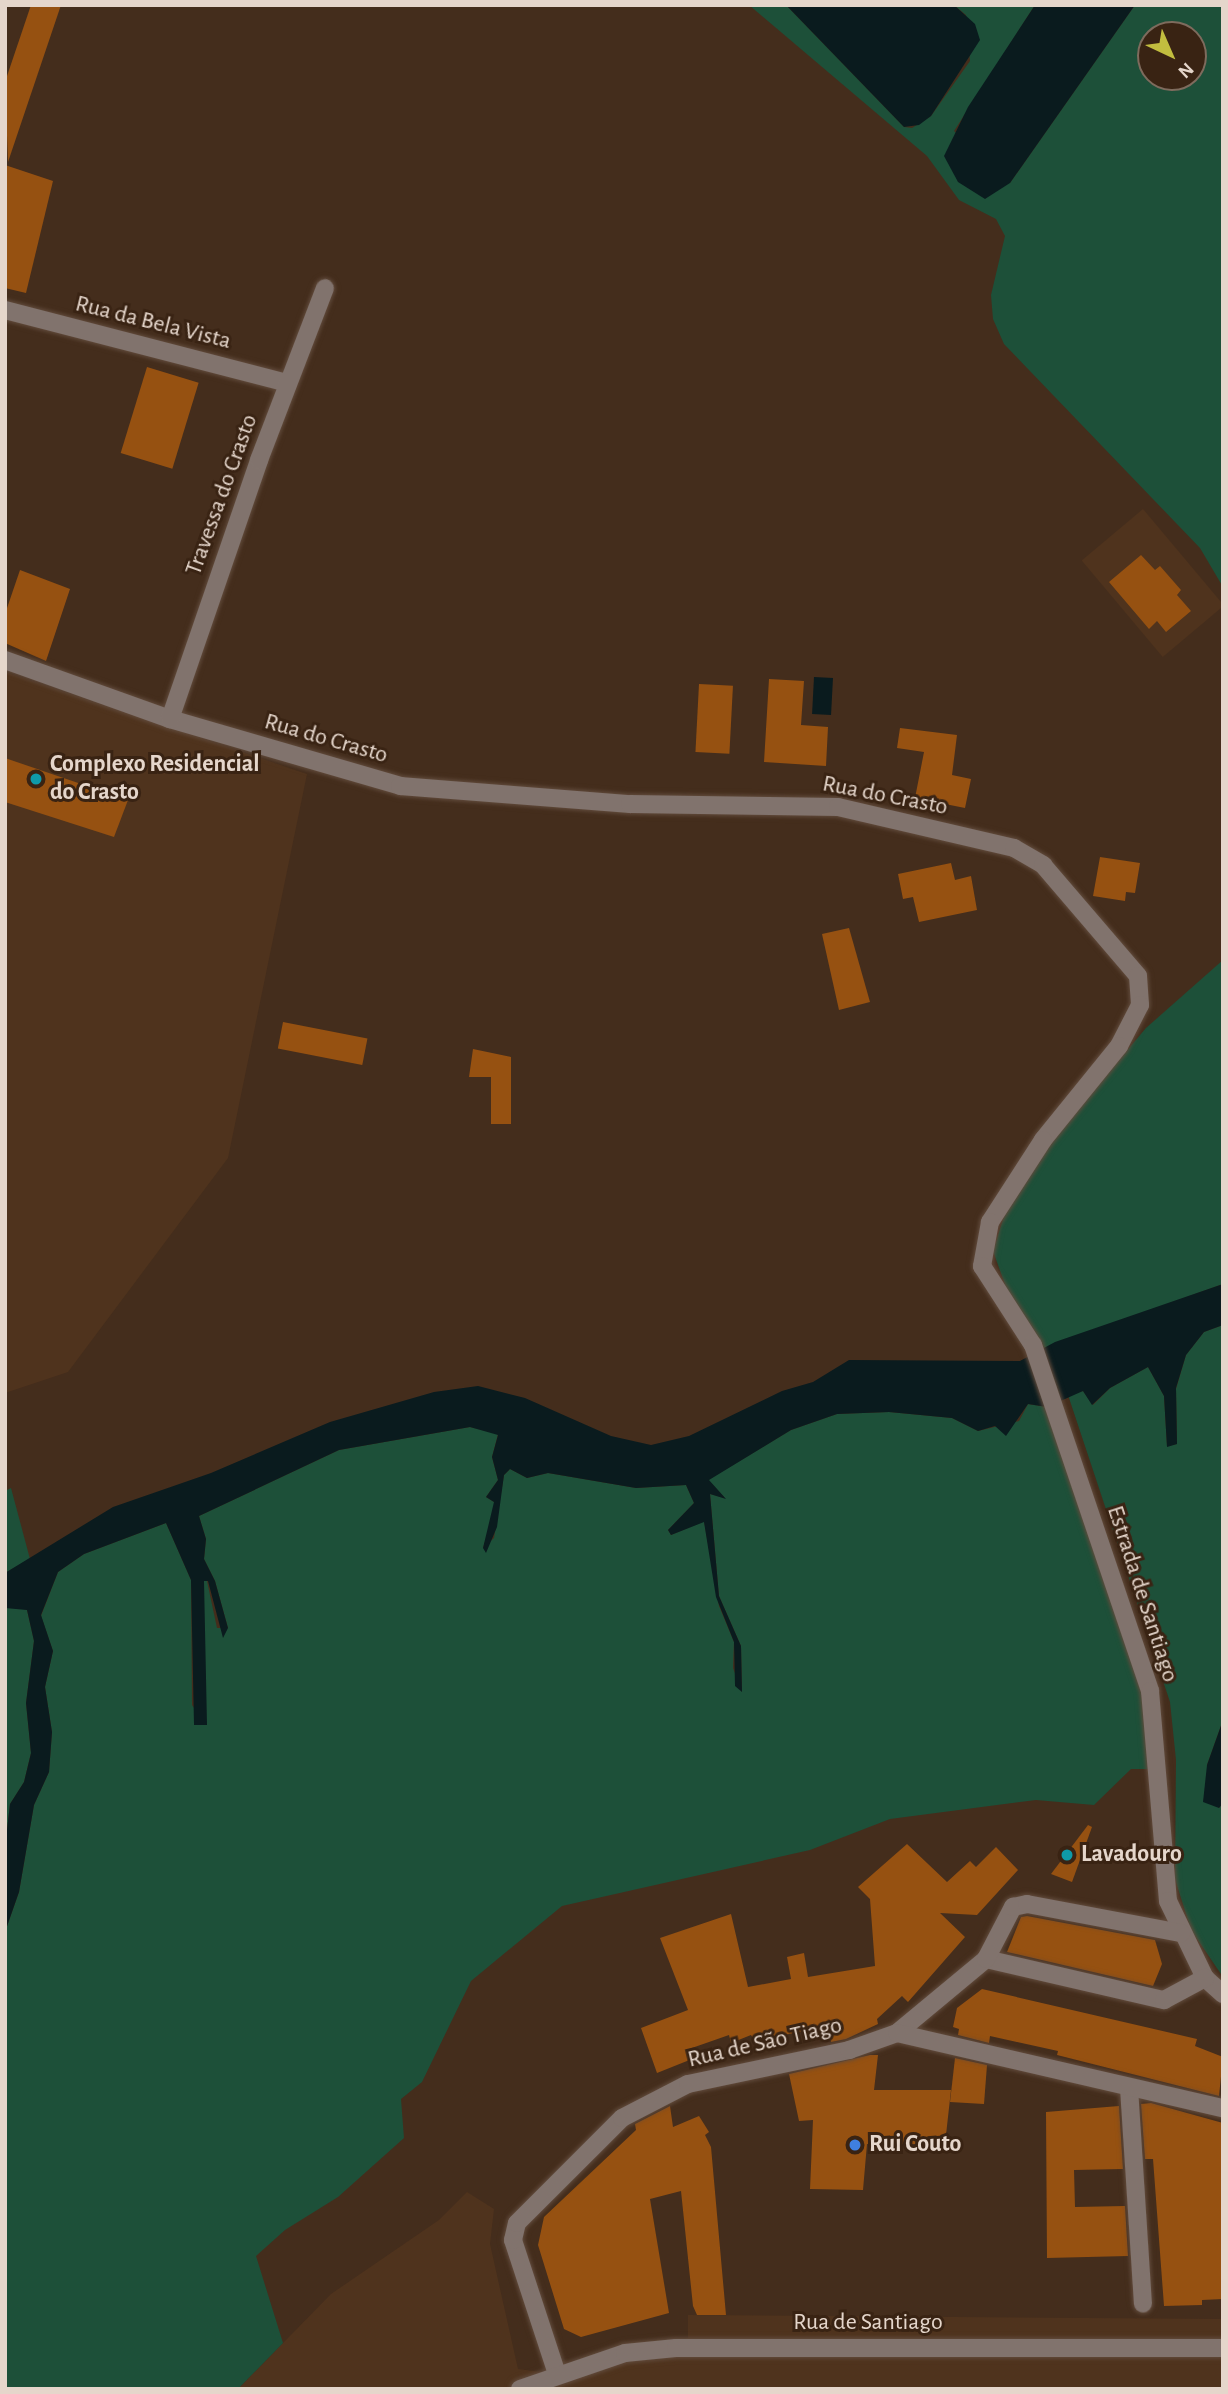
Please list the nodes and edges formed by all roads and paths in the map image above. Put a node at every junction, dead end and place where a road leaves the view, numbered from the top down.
1 (325, 288) dead end
2 (5, 310) edge
3 (288, 383) junction
4 (5, 660) edge
5 (170, 719) junction
6 (1054, 1406) joint
7 (1181, 1933) junction
8 (986, 1959) junction
9 (1205, 1978) junction
10 (1223, 1994) edge
11 (897, 2033) junction
12 (1129, 2088) junction
13 (1223, 2108) edge
14 (1143, 2304) dead end
15 (1223, 2348) edge
16 (556, 2374) junction
17 (520, 2389) edge

1 - 3 street, Travessa do Crasto
2 - 3 street, Rua da Bela Vista
3 - 5 street, Travessa do Crasto
4 - 5 street, Rua do Crasto
5 - 6 street, Rua do Crasto
6 - 7 street, Estrada de Santiago
7 - 8 street
7 - 9 street, Estrada de Santiago
8 - 9 street
8 - 11 street
9 - 10 street, Estrada de Santiago
11 - 12 street
11 - 16 street, Rua de São Tiago
12 - 13 street
12 - 14 street
15 - 16 street, Rua de Santiago
16 - 17 street, Rua de Santiago

